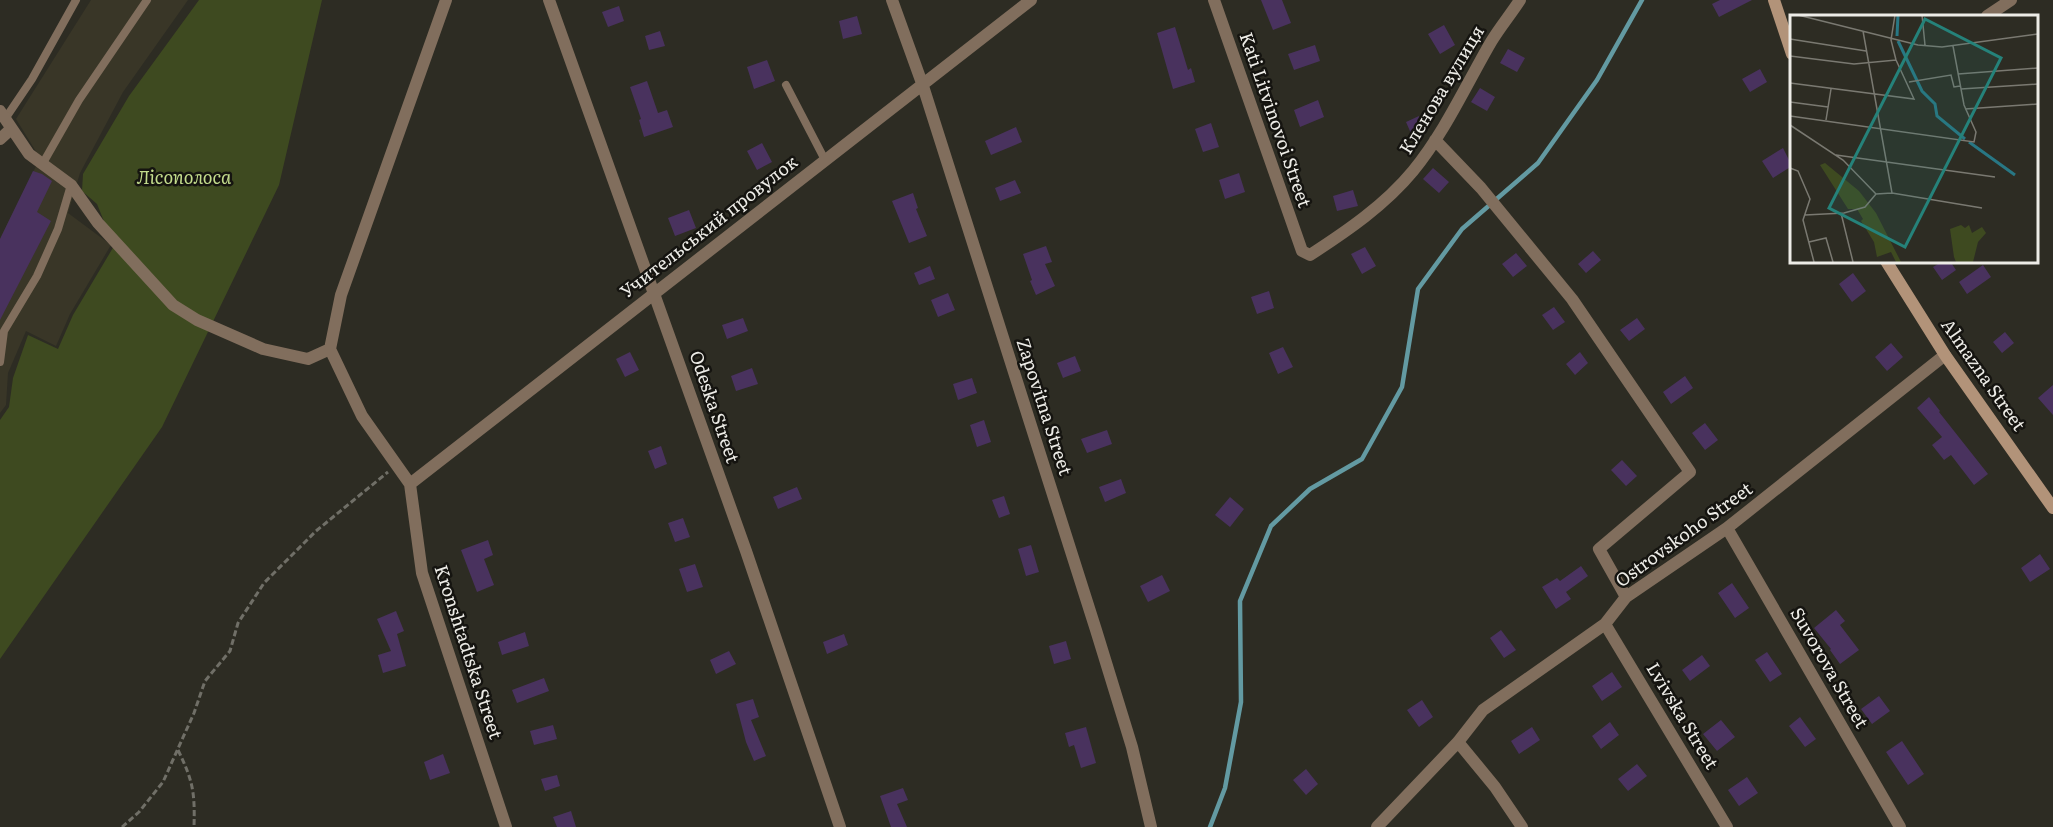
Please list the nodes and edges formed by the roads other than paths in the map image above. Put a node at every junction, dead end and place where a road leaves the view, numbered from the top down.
1 (76, 0) edge
2 (147, 0) edge
3 (446, 0) edge
4 (549, 0) edge
5 (892, 0) edge
6 (1031, 0) edge
7 (1214, 0) edge
8 (1520, 0) edge
9 (1774, 0) edge
10 (2011, 0) edge
11 (1988, 15) edge
12 (1790, 48) edge
13 (786, 85) dead end
14 (923, 86) junction
15 (5, 120) edge
16 (0, 139) edge
17 (1435, 140) junction
18 (825, 160) junction
19 (43, 163) junction
20 (71, 185) junction
21 (1302, 251) joint
22 (1887, 262) edge
23 (655, 292) junction
24 (330, 349) junction
25 (1946, 356) junction
26 (0, 363) edge
27 (410, 484) junction
28 (2053, 508) edge
29 (1727, 528) junction
30 (1626, 597) junction
31 (1605, 624) junction
32 (1458, 742) junction
33 (506, 827) edge
34 (840, 827) edge
35 (1151, 827) edge
36 (1377, 827) edge
37 (1522, 827) edge
38 (1726, 827) edge
39 (1900, 827) edge

1 - 15 lane
2 - 19 lane
3 - 24 street
4 - 23 street, Odeska Street
5 - 14 street, Zapovitna Street
6 - 14 street, Учительський провулок
7 - 21 street, Kati Litvinovoi Street
8 - 17 street, Кленова вулиця
9 - 12 main road
10 - 11 street
13 - 18 lane
14 - 18 street, Учительський провулок
14 - 35 street, Zapovitna Street
15 - 16 street
15 - 19 street
17 - 21 street, Кленова вулиця
17 - 30 street
18 - 23 street, Учительський провулок
19 - 20 street
20 - 24 street
20 - 26 lane
22 - 25 main road, Almazna Street
23 - 27 street, Учительський провулок
23 - 34 street, Odeska Street
24 - 27 street
25 - 28 main road, Almazna Street
25 - 29 street, Ostrovskoho Street
27 - 33 street, Kronshtadtska Street
29 - 30 street, Ostrovskoho Street
29 - 39 street, Suvorova Street
30 - 31 street, Ostrovskoho Street
31 - 32 street, Ostrovskoho Street
31 - 38 street, Lvivska Street
32 - 36 street, Ostrovskoho Street
32 - 37 street

